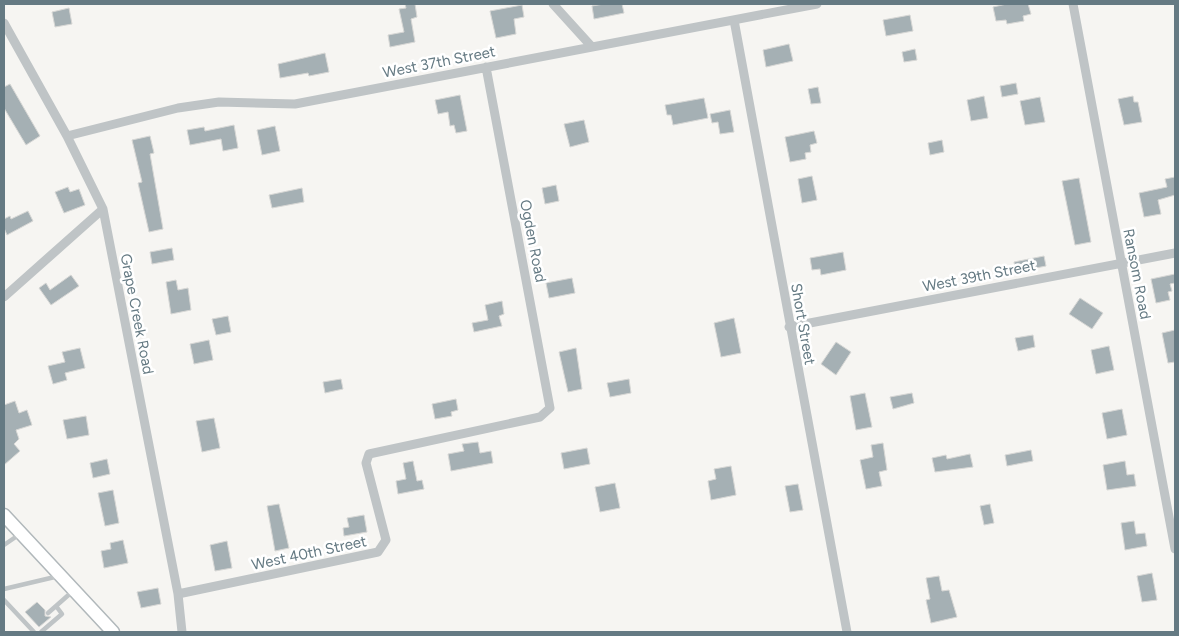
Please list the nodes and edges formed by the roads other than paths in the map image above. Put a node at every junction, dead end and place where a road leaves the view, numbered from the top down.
1 (553, 4) edge
2 (817, 4) edge
3 (1073, 4) edge
4 (734, 20) junction
5 (4, 23) edge
6 (592, 47) junction
7 (486, 66) junction
8 (67, 136) junction
9 (103, 209) junction
10 (1175, 253) edge
11 (1121, 262) junction
12 (4, 297) edge
13 (789, 327) junction
14 (540, 417) joint
15 (4, 515) edge
16 (21, 533) junction
17 (4, 545) edge
18 (1175, 549) edge
19 (60, 576) junction
20 (4, 589) edge
21 (74, 590) junction
22 (178, 594) junction
23 (4, 600) edge
24 (56, 606) junction
25 (48, 613) dead end
26 (36, 624) dead end
27 (32, 630) edge
28 (41, 632) edge
29 (113, 632) edge
30 (182, 632) edge
31 (847, 632) edge

1 - 6 street
2 - 4 street, West 37th Street
3 - 11 street, Ransom Road
4 - 6 street, West 37th Street
4 - 13 street, Short Street
5 - 8 street, Grape Creek Road
6 - 7 street, West 37th Street
7 - 8 street, West 37th Street
7 - 14 street, Ogden Road
8 - 9 street, Grape Creek Road
9 - 12 street
9 - 22 street, Grape Creek Road
10 - 11 street, West 39th Street
11 - 13 street, West 39th Street
11 - 18 street, Ransom Road
13 - 31 street, Short Street
14 - 22 street, West 40th Street
15 - 16 main road
16 - 17 lane
16 - 19 main road
19 - 20 lane
19 - 21 main road
21 - 24 lane
21 - 29 main road
22 - 30 street, Grape Creek Road
23 - 27 lane
24 - 25 lane
24 - 28 lane
26 - 27 lane

